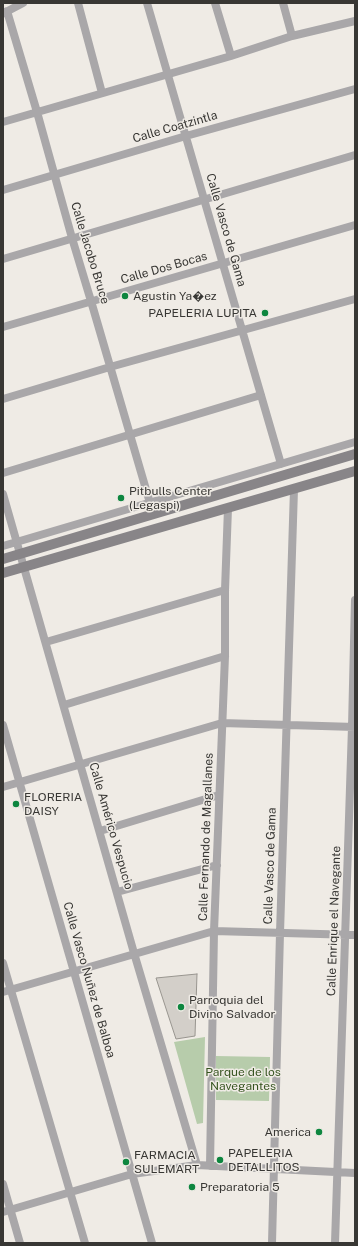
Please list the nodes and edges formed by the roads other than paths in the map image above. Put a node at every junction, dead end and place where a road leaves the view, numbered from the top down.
1 (23, 3) edge
2 (78, 3) edge
3 (147, 3) edge
4 (215, 3) edge
5 (283, 3) edge
6 (5, 12) edge
7 (355, 21) edge
8 (292, 36) junction
9 (231, 56) junction
10 (167, 74) junction
11 (355, 89) edge
12 (102, 93) junction
13 (37, 112) junction
14 (3, 122) edge
15 (186, 136) junction
16 (355, 155) edge
17 (54, 176) junction
18 (3, 190) edge
19 (204, 200) junction
20 (355, 225) edge
21 (72, 238) junction
22 (3, 259) edge
23 (223, 263) junction
24 (355, 299) edge
25 (91, 301) junction
26 (3, 327) edge
27 (242, 330) junction
28 (110, 367) junction
29 (261, 395) junction
30 (3, 399) edge
31 (131, 434) junction
32 (355, 442) edge
33 (355, 454) edge
34 (281, 464) junction
35 (355, 471) edge
36 (3, 473) edge
37 (294, 489) junction
38 (3, 494) edge
39 (150, 503) junction
40 (228, 508) junction
41 (17, 542) junction
42 (3, 546) edge
43 (20, 554) junction
44 (3, 559) edge
45 (24, 566) junction
46 (3, 573) edge
47 (225, 590) junction
48 (355, 600) edge
49 (46, 642) junction
50 (225, 656) junction
51 (64, 705) junction
52 (222, 723) junction
53 (3, 724) edge
54 (286, 725) junction
55 (354, 727) edge
56 (81, 764) junction
57 (20, 782) junction
58 (3, 787) edge
59 (220, 795) junction
60 (100, 831) junction
61 (217, 865) junction
62 (117, 892) junction
63 (214, 931) junction
64 (280, 933) junction
65 (345, 935) junction
66 (355, 935) edge
67 (134, 953) junction
68 (3, 963) edge
69 (74, 971) junction
70 (7, 991) edge
71 (197, 1165) junction
72 (210, 1166) junction
73 (275, 1169) junction
74 (338, 1172) junction
75 (355, 1173) edge
76 (132, 1174) junction
77 (3, 1184) edge
78 (70, 1192) junction
79 (7, 1211) edge
80 (20, 1243) edge
81 (85, 1243) edge
82 (152, 1243) edge
83 (272, 1243) edge
84 (335, 1243) edge

1 - 6 street
2 - 12 street
3 - 10 street, Calle Vasco de Gama
4 - 9 street
5 - 8 street
6 - 13 street, Calle Jacobo Bruce
7 - 8 street
8 - 9 street
9 - 10 street
10 - 12 street
10 - 15 street, Calle Vasco de Gama
11 - 15 street, Calle Coatzintla
12 - 13 street
13 - 14 street
13 - 17 street, Calle Jacobo Bruce
15 - 17 street, Calle Coatzintla
15 - 19 street, Calle Vasco de Gama
16 - 19 street
17 - 18 street, Calle Coatzintla
17 - 21 street, Calle Jacobo Bruce
19 - 21 street
19 - 23 street, Calle Vasco de Gama
20 - 23 street, Calle Dos Bocas
21 - 22 street
21 - 25 street, Calle Jacobo Bruce
23 - 25 street, Calle Dos Bocas
23 - 27 street, Calle Vasco de Gama
24 - 27 street
25 - 26 street, Calle Dos Bocas
25 - 28 street, Calle Jacobo Bruce
27 - 28 street
27 - 29 street, Calle Vasco de Gama
28 - 30 street
28 - 31 street, Calle Jacobo Bruce
29 - 31 street
29 - 34 street, Calle Vasco de Gama
31 - 36 street
31 - 39 street, Calle Jacobo Bruce
32 - 34 street
33 - 43 main road
34 - 39 street
35 - 37 main road
37 - 40 main road
37 - 54 street, Calle Vasco de Gama
38 - 41 street, Calle Américo Vespucio
39 - 41 street
40 - 45 main road
40 - 47 street, Calle Fernando de Magallanes
41 - 42 street
41 - 43 street, Calle Américo Vespucio
43 - 44 main road
43 - 45 street, Calle Américo Vespucio
45 - 46 main road
45 - 49 street, Calle Américo Vespucio
47 - 49 street
47 - 50 street, Calle Fernando de Magallanes
48 - 55 street, Calle Enrique el Navegante
49 - 51 street, Calle Américo Vespucio
50 - 51 street
50 - 52 street, Calle Fernando de Magallanes
51 - 56 street, Calle Américo Vespucio
52 - 54 street
52 - 56 street
52 - 59 street, Calle Fernando de Magallanes
53 - 57 street, Calle Vasco Nuñez de Balboa
54 - 55 street
54 - 64 street, Calle Vasco de Gama
55 - 65 street, Calle Enrique el Navegante
56 - 57 street
56 - 60 street, Calle Américo Vespucio
57 - 58 street
57 - 69 street, Calle Vasco Nuñez de Balboa
59 - 60 street
59 - 61 street, Calle Fernando de Magallanes
60 - 62 street, Calle Américo Vespucio
61 - 62 street
61 - 63 street, Calle Fernando de Magallanes
62 - 67 street, Calle Américo Vespucio
63 - 64 street
63 - 67 street
63 - 72 street, Calle Fernando de Magallanes
64 - 65 street
64 - 73 street, Calle Vasco de Gama
65 - 66 street
65 - 74 street, Calle Enrique el Navegante
67 - 69 street
67 - 71 street, Calle Américo Vespucio
68 - 70 street
69 - 70 street
69 - 76 street, Calle Vasco Nuñez de Balboa
70 - 78 street
71 - 72 street
71 - 76 street
72 - 73 street
73 - 74 street
73 - 83 street, Calle Vasco de Gama
74 - 75 street
74 - 84 street, Calle Enrique el Navegante
76 - 78 street
76 - 82 street, Calle Vasco Nuñez de Balboa
77 - 79 street
78 - 79 street
78 - 81 street
79 - 80 street

